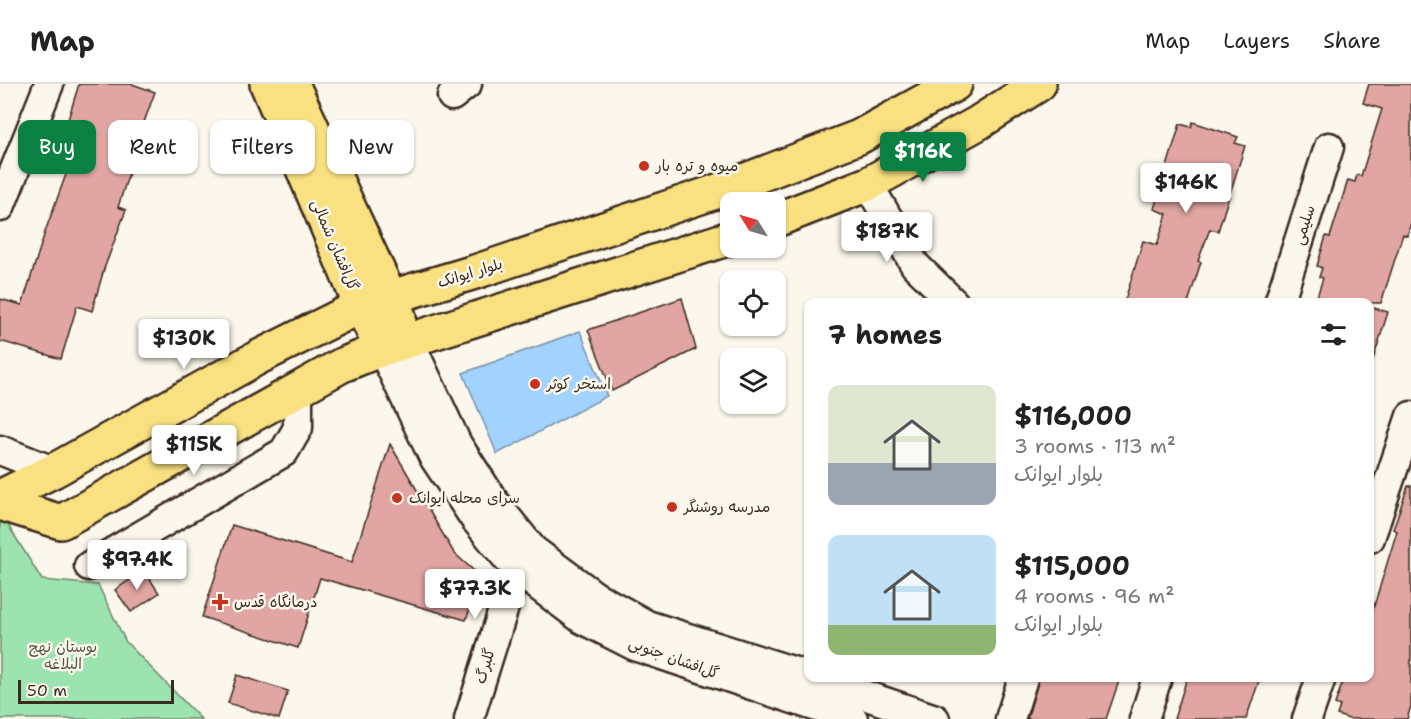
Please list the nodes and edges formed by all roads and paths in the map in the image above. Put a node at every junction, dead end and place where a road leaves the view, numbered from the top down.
1 (49, 84) edge
2 (267, 84) edge
3 (292, 84) edge
4 (955, 84) edge
5 (1039, 84) edge
6 (1329, 147) dead end
7 (868, 184) junction
8 (0, 207) edge
9 (786, 216) edge
10 (720, 241) edge
11 (949, 298) edge
12 (1281, 298) edge
13 (376, 302) junction
14 (395, 345) junction
15 (298, 388) junction
16 (1411, 416) edge
17 (0, 450) edge
18 (1391, 469) edge
19 (53, 471) junction
20 (0, 497) edge
21 (0, 503) edge
22 (1374, 525) edge
23 (524, 560) junction
24 (89, 566) dead end
25 (1022, 682) edge
26 (1156, 682) edge
27 (1320, 682) edge
28 (812, 692) edge
29 (469, 719) edge
30 (853, 719) edge
31 (935, 719) edge
32 (1010, 719) edge
33 (1144, 719) edge
34 (1307, 719) edge

1 - 8 street
2 - 13 main road, گل‌افشان شمالی
3 - 13 main road, گل‌افشان شمالی
4 - 13 main road, بلوار ایوانک
5 - 7 main road
6 - 12 street, سلیمی
7 - 9 main road
7 - 11 street
10 - 14 main road
13 - 14 main road
13 - 19 main road, بلوار ایوانک
14 - 15 main road
14 - 23 street, گل‌افشان جنوبی
15 - 21 main road
15 - 24 street
16 - 18 street
17 - 19 street
18 - 22 street
19 - 20 main road, بلوار ایوانک
23 - 28 street, گل‌افشان جنوبی
23 - 29 street, گلبرگ
25 - 32 street
26 - 33 street
27 - 34 street
28 - 30 street, گل‌افشان جنوبی
28 - 31 street, گل‌افشان جنوبی

